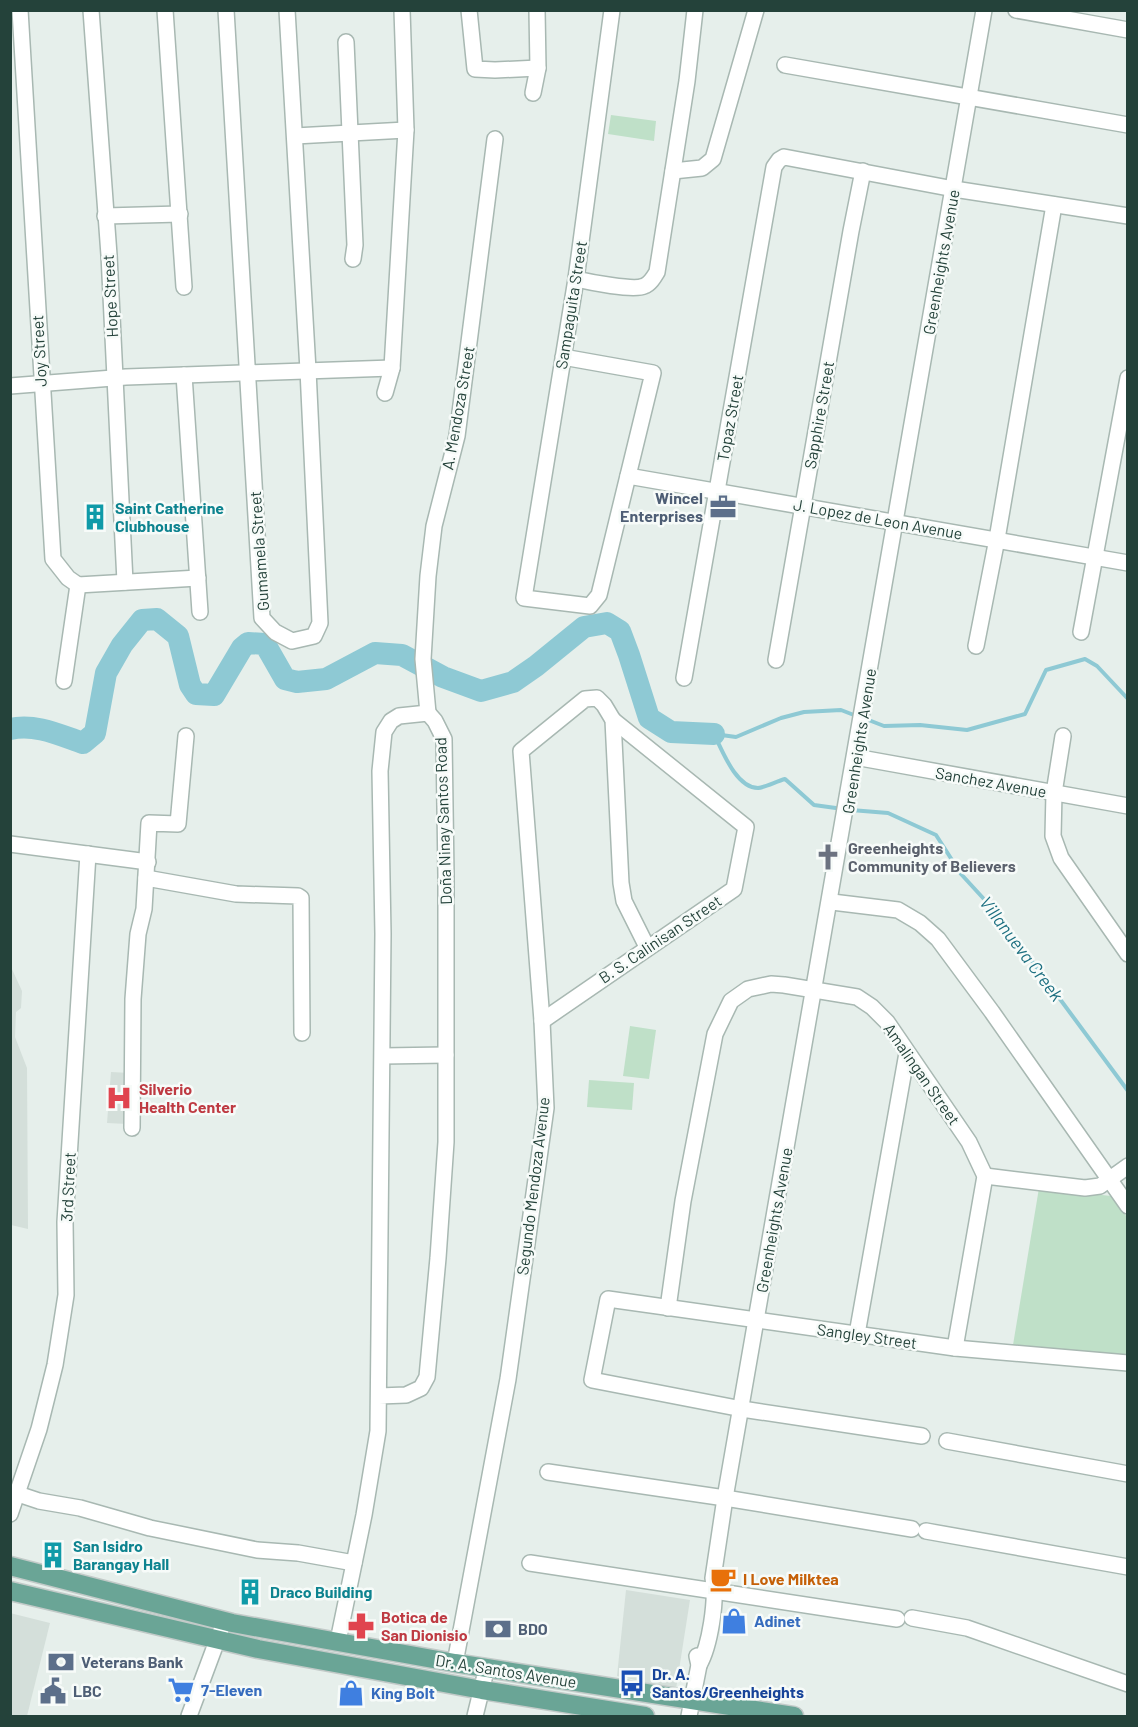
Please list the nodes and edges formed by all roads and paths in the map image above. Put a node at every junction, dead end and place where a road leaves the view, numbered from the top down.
1 (20, 10) edge
2 (91, 10) edge
3 (165, 10) edge
4 (226, 10) edge
5 (287, 10) edge
6 (402, 10) edge
7 (469, 10) edge
8 (537, 10) edge
9 (612, 10) edge
10 (696, 10) edge
11 (756, 10) edge
12 (984, 10) edge
13 (1016, 10) edge
14 (1128, 30) edge
15 (346, 42) dead end
16 (785, 65) dead end
17 (538, 68) junction
18 (533, 93) dead end
19 (969, 99) junction
20 (1128, 125) edge
21 (406, 130) junction
22 (349, 134) junction
23 (295, 136) junction
24 (495, 139) dead end
25 (674, 171) junction
26 (863, 171) junction
27 (954, 189) junction
28 (1054, 205) junction
29 (180, 214) junction
30 (105, 216) junction
31 (1128, 216) edge
32 (353, 259) dead end
33 (576, 279) junction
34 (184, 287) dead end
35 (563, 357) junction
36 (392, 368) junction
37 (308, 370) junction
38 (247, 374) junction
39 (184, 375) junction
40 (114, 378) junction
41 (1128, 378) edge
42 (41, 384) junction
43 (15, 385) edge
44 (385, 393) dead end
45 (628, 476) junction
46 (717, 492) junction
47 (803, 505) junction
48 (897, 522) junction
49 (997, 539) junction
50 (1096, 558) junction
51 (1128, 563) edge
52 (198, 578) junction
53 (125, 582) junction
54 (78, 585) junction
55 (200, 612) dead end
56 (1081, 632) dead end
57 (976, 646) dead end
58 (776, 660) dead end
59 (684, 678) dead end
60 (64, 681) dead end
61 (428, 713) junction
62 (613, 720) junction
63 (186, 736) dead end
64 (1063, 736) dead end
65 (855, 757) junction
66 (1054, 793) junction
67 (1128, 806) edge
68 (10, 844) edge
69 (88, 854) junction
70 (148, 862) junction
71 (146, 878) junction
72 (832, 902) junction
73 (647, 947) junction
74 (1128, 954) edge
75 (814, 990) junction
76 (542, 1021) junction
77 (302, 1033) dead end
78 (907, 1053) junction
79 (446, 1055) junction
80 (383, 1056) junction
81 (132, 1128) dead end
82 (1128, 1166) edge
83 (985, 1176) junction
84 (1109, 1180) junction
85 (1128, 1206) edge
86 (668, 1308) junction
87 (756, 1320) junction
88 (857, 1334) junction
89 (955, 1348) junction
90 (1128, 1363) edge
91 (379, 1396) junction
92 (742, 1409) junction
93 (922, 1436) dead end
94 (947, 1441) dead end
95 (548, 1472) dead end
96 (1128, 1474) edge
97 (18, 1494) junction
98 (725, 1498) junction
99 (10, 1514) edge
100 (354, 1563) junction
101 (530, 1563) dead end
102 (10, 1566) edge
103 (1128, 1567) edge
104 (712, 1586) junction
105 (10, 1591) edge
106 (224, 1621) junction
107 (218, 1641) junction
108 (338, 1641) junction
109 (455, 1663) junction
110 (487, 1667) junction
111 (1128, 1684) edge
112 (483, 1690) junction
113 (691, 1709) edge
114 (189, 1716) edge
115 (475, 1716) edge
116 (645, 1716) edge
117 (794, 1716) edge

1 - 42 street, Joy Street
2 - 30 street, Hope Street
3 - 29 street
4 - 38 street
5 - 23 street
6 - 21 street
7 - 17 street
8 - 17 street
9 - 33 street, Sampaguita Street
10 - 25 street
11 - 25 street
12 - 19 street, Greenheights Avenue
13 - 14 street
15 - 22 street
16 - 19 street
17 - 18 street
19 - 20 street
19 - 27 street, Greenheights Avenue
21 - 22 street
21 - 36 street
22 - 23 street
22 - 32 street
23 - 37 street
24 - 61 street, A. Mendoza Street
25 - 33 street
26 - 27 street
26 - 46 street, Topaz Street
26 - 47 street, Sapphire Street
27 - 28 street
27 - 48 street, Greenheights Avenue
28 - 31 street
28 - 49 street
29 - 30 street
29 - 34 street
30 - 40 street, Hope Street
33 - 35 street, Sampaguita Street
35 - 45 street
35 - 45 street, Sampaguita Street
36 - 37 street
36 - 44 street
37 - 38 street
37 - 38 street, Gumamela Street
38 - 39 street
39 - 40 street
39 - 52 street
40 - 42 street
40 - 53 street, Hope Street
41 - 50 street
42 - 43 street
42 - 54 street, Joy Street
45 - 46 street, J. Lopez de Leon Avenue
46 - 47 street, J. Lopez de Leon Avenue
46 - 59 street, Topaz Street
47 - 48 street, J. Lopez de Leon Avenue
47 - 58 street, Sapphire Street
48 - 49 street, J. Lopez de Leon Avenue
48 - 65 street, Greenheights Avenue
49 - 50 street, J. Lopez de Leon Avenue
49 - 57 street
50 - 51 street, J. Lopez de Leon Avenue
50 - 56 street
52 - 53 street
52 - 55 street
53 - 54 street
54 - 60 street
61 - 79 street, Doña Ninay Santos Road
61 - 80 street
62 - 73 street
62 - 73 street, B. S. Calinisan Street
62 - 76 street, Segundo Mendoza Avenue
63 - 70 street
64 - 66 street
65 - 66 street, Sanchez Avenue
65 - 72 street, Greenheights Avenue
66 - 67 street, Sanchez Avenue
66 - 74 street
68 - 69 street
69 - 70 street
69 - 97 street, 3rd Street
70 - 71 street
71 - 77 street
71 - 81 street
72 - 75 street, Greenheights Avenue
72 - 84 street
73 - 76 street, B. S. Calinisan Street
75 - 78 street, Amalingan Street
75 - 86 street, Amalingan Street
75 - 87 street, Greenheights Avenue
76 - 109 street, Segundo Mendoza Avenue
78 - 83 street, Amalingan Street
78 - 88 street
79 - 80 street
79 - 91 street, Doña Ninay Santos Road
80 - 91 street
82 - 84 street
83 - 84 street
83 - 89 street
84 - 85 street
86 - 87 street, Sangley Street
86 - 92 street, Sangley Street
87 - 88 street, Sangley Street
87 - 92 street, Greenheights Avenue
88 - 89 street, Sangley Street
89 - 90 street, Sangley Street
91 - 100 street
92 - 93 street
92 - 98 street, Greenheights Avenue
94 - 96 street
95 - 98 street
97 - 99 street, 3rd Street
97 - 100 street
98 - 103 street
98 - 104 street, Greenheights Avenue
100 - 108 street
101 - 104 street
102 - 106 main road, Dr. A. Santos Avenue
104 - 111 street
104 - 113 street, Greenheights Avenue
105 - 107 main road, Dr. A. Santos Avenue
106 - 107 street
106 - 108 main road, Dr. A. Santos Avenue
107 - 112 main road, Dr. A. Santos Avenue
107 - 114 street
108 - 109 main road, Dr. A. Santos Avenue
109 - 110 main road, Dr. A. Santos Avenue
110 - 112 street
110 - 113 main road, Dr. A. Santos Avenue
112 - 115 street
112 - 116 main road, Dr. A. Santos Avenue
113 - 117 main road, Dr. A. Santos Avenue

